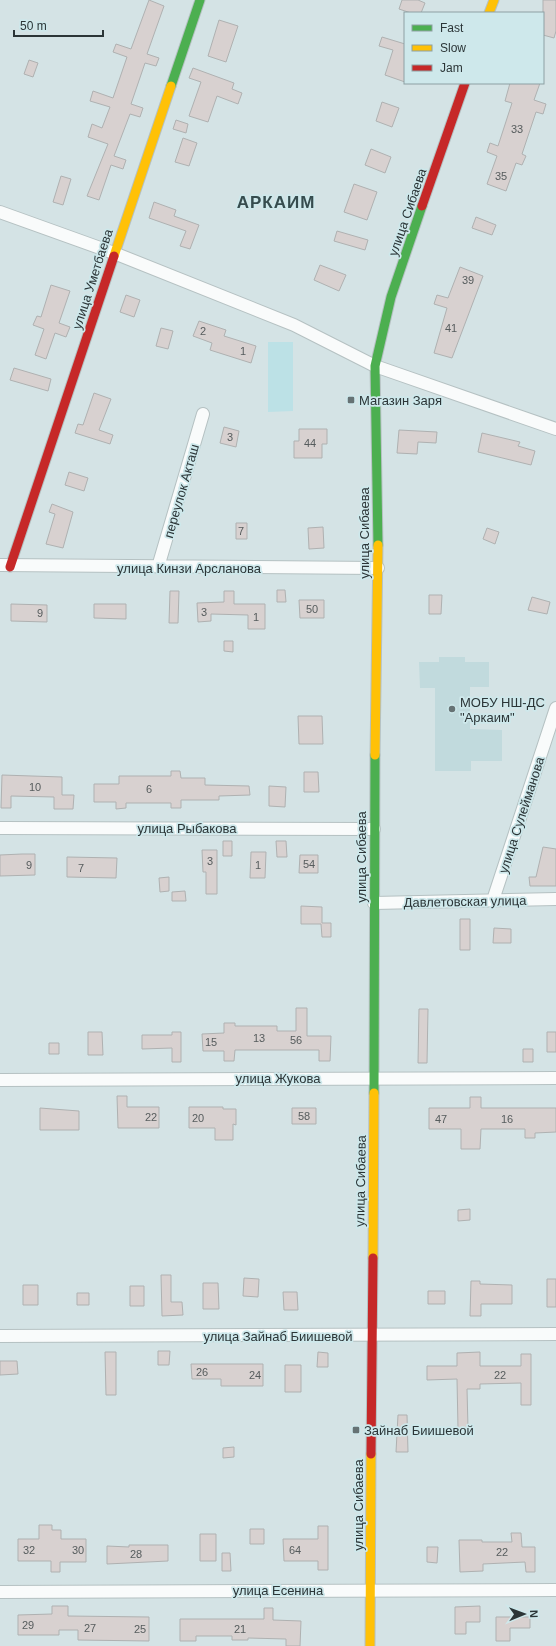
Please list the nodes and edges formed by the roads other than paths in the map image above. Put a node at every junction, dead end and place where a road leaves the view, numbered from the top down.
1 (200, 0) edge
2 (494, 0) edge
3 (489, 12) edge
4 (465, 84) edge
5 (0, 212) edge
6 (114, 253) junction
7 (375, 366) junction
8 (203, 414) dead end
9 (556, 429) edge
10 (5, 566) edge
11 (158, 567) junction
12 (378, 568) junction
13 (556, 708) edge
14 (0, 828) edge
15 (374, 829) junction
16 (556, 899) edge
17 (493, 900) junction
18 (374, 902) junction
19 (374, 1078) junction
20 (556, 1078) edge
21 (0, 1080) edge
22 (556, 1334) edge
23 (0, 1336) edge
24 (372, 1336) junction
25 (370, 1590) junction
26 (556, 1590) edge
27 (0, 1592) edge
28 (370, 1646) edge

1 - 6 main road, улица Уметбаева
2 - 3 main road
4 - 7 main road, улица Сибаева
5 - 6 street
6 - 7 street
6 - 10 main road, улица Уметбаева
7 - 9 street
7 - 12 main road, улица Сибаева
8 - 11 street, переулок Акташ
10 - 11 street, улица Кинзи Арсланова
11 - 12 street, улица Кинзи Арсланова
12 - 15 main road, улица Сибаева
13 - 17 street, улица Сулейманова
14 - 15 street, улица Рыбакова
15 - 18 main road, улица Сибаева
16 - 17 street, Давлетовская улица
17 - 18 street, Давлетовская улица
18 - 19 main road, улица Сибаева
19 - 20 street, улица Жукова
19 - 21 street, улица Жукова
19 - 24 main road, улица Сибаева
22 - 24 street, улица Зайнаб Биишевой
23 - 24 street, улица Зайнаб Биишевой
24 - 25 main road, улица Сибаева
25 - 26 street, улица Есенина
25 - 27 street, улица Есенина
25 - 28 main road, улица Сибаева

